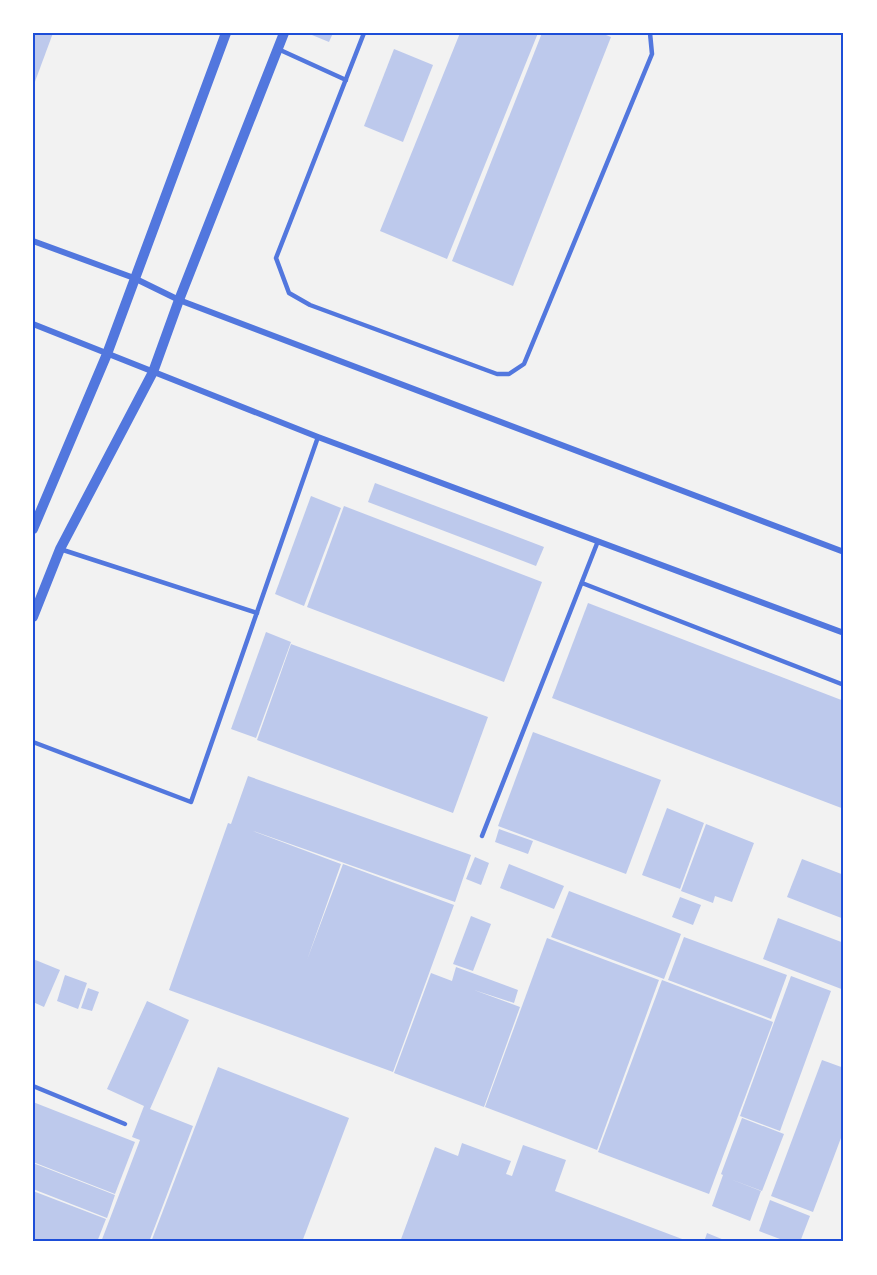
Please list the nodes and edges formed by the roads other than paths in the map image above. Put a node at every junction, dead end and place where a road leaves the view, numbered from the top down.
1 (226, 33) edge
2 (284, 33) edge
3 (364, 33) edge
4 (650, 33) edge
5 (278, 49) junction
6 (346, 80) junction
7 (33, 241) edge
8 (134, 278) junction
9 (179, 300) junction
10 (33, 324) edge
11 (107, 354) junction
12 (153, 372) junction
13 (318, 437) junction
14 (33, 529) edge
15 (598, 542) junction
16 (60, 549) junction
17 (844, 552) edge
18 (582, 583) junction
19 (257, 613) junction
20 (33, 617) edge
21 (844, 633) edge
22 (844, 685) edge
23 (33, 742) edge
24 (482, 836) dead end
25 (33, 1086) edge
26 (125, 1124) dead end

1 - 8 street
2 - 5 street
3 - 6 lane
4 - 6 lane
5 - 6 lane
5 - 9 street
7 - 8 street
8 - 9 street
8 - 11 street
9 - 12 street
9 - 17 street
10 - 11 street
11 - 12 street
11 - 14 street
12 - 13 street
12 - 16 street
13 - 15 street
13 - 19 lane
15 - 18 lane
15 - 21 street
16 - 19 lane
16 - 20 street
18 - 22 lane
18 - 24 lane
19 - 23 lane
25 - 26 lane

